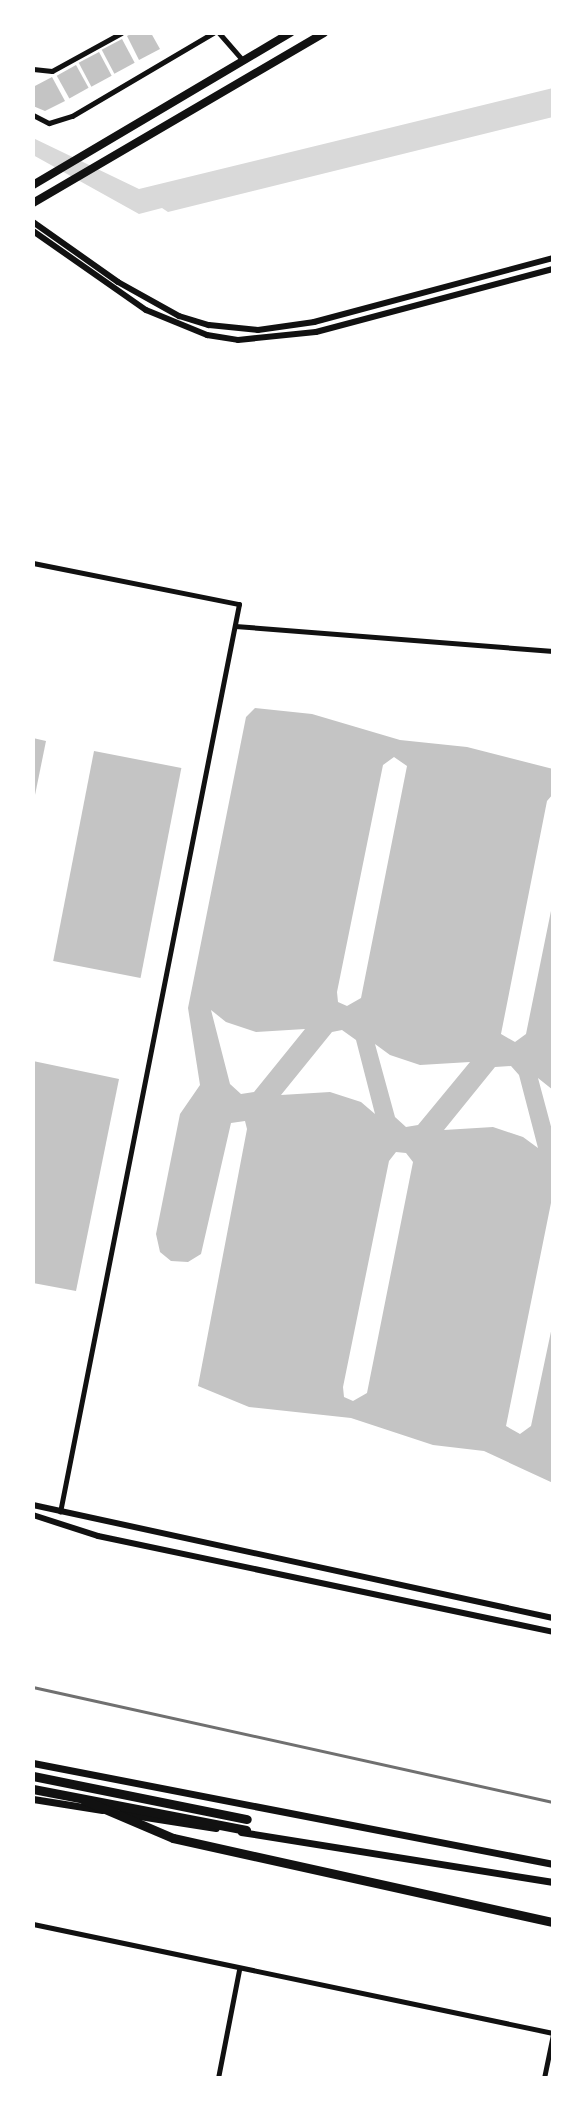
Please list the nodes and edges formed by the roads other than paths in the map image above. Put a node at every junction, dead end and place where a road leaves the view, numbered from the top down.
1 (121, 33) edge
2 (213, 33) edge
3 (219, 33) edge
4 (290, 33) edge
5 (324, 33) edge
6 (243, 61) junction
7 (33, 69) edge
8 (33, 115) edge
9 (33, 185) edge
10 (33, 203) edge
11 (33, 222) edge
12 (33, 231) edge
13 (553, 258) edge
14 (553, 269) edge
15 (33, 563) edge
16 (235, 626) junction
17 (553, 651) edge
18 (33, 1505) edge
19 (60, 1512) junction
20 (33, 1515) edge
21 (553, 1618) edge
22 (553, 1632) edge
23 (33, 1763) edge
24 (33, 1776) edge
25 (33, 1789) edge
26 (33, 1799) edge
27 (84, 1800) junction
28 (247, 1819) dead end
29 (246, 1830) dead end
30 (553, 1864) edge
31 (553, 1882) edge
32 (553, 1922) edge
33 (33, 1924) edge
34 (239, 1970) junction
35 (553, 2034) edge
36 (218, 2078) edge
37 (544, 2078) edge

1 - 7 street
2 - 8 street
3 - 6 street
4 - 6 main road
5 - 10 main road
6 - 9 main road
11 - 13 street
12 - 14 street
15 - 16 street
16 - 17 street
16 - 19 street
18 - 19 street
19 - 21 street
20 - 22 street
23 - 30 main road
24 - 28 highway
25 - 27 highway
26 - 31 main road
27 - 29 highway
27 - 32 highway
33 - 34 street
34 - 35 street
34 - 36 street
35 - 37 street

